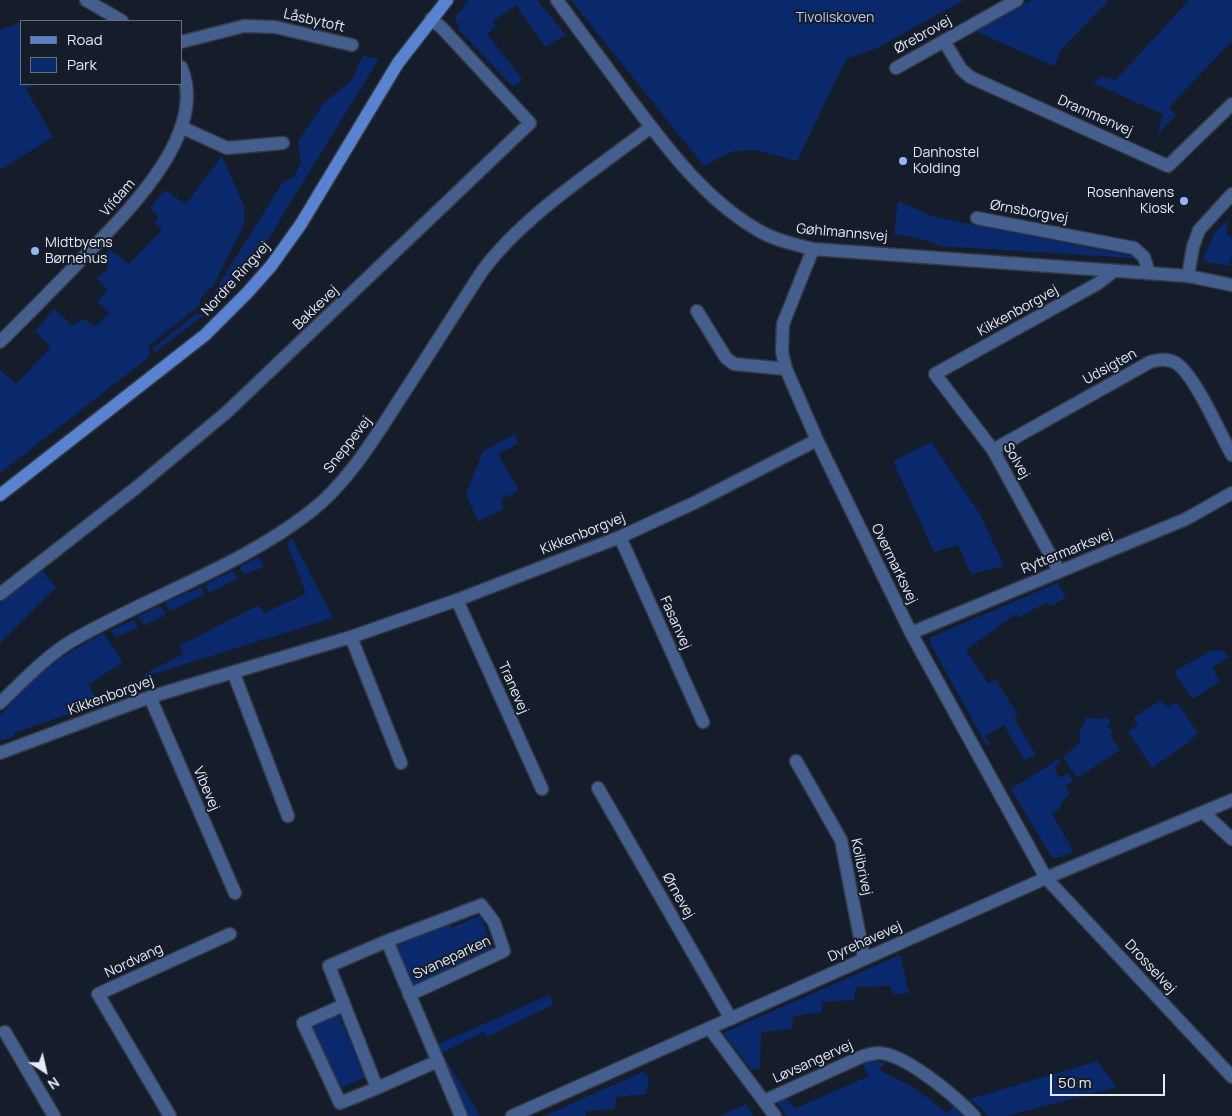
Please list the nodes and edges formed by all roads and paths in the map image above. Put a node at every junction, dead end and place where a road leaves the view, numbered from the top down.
1 (86, 0) edge
2 (446, 0) edge
3 (557, 0) edge
4 (1017, 0) edge
5 (431, 19) junction
6 (120, 20) edge
7 (944, 40) junction
8 (182, 42) edge
9 (352, 45) dead end
10 (896, 68) dead end
11 (182, 71) edge
12 (1232, 104) edge
13 (181, 127) junction
14 (651, 127) junction
15 (284, 143) dead end
16 (1232, 194) edge
17 (977, 218) dead end
18 (813, 248) junction
19 (1114, 271) junction
20 (1150, 273) junction
21 (1188, 276) junction
22 (1232, 285) edge
23 (697, 310) dead end
24 (0, 342) edge
25 (786, 369) junction
26 (935, 374) joint
27 (817, 440) junction
28 (993, 450) junction
29 (1232, 455) edge
30 (1232, 493) edge
31 (0, 495) edge
32 (620, 537) junction
33 (1059, 571) junction
34 (0, 594) edge
35 (457, 600) junction
36 (911, 633) junction
37 (351, 637) junction
38 (234, 674) junction
39 (150, 697) junction
40 (0, 703) edge
41 (703, 722) dead end
42 (0, 753) edge
43 (796, 761) dead end
44 (401, 763) dead end
45 (598, 788) dead end
46 (542, 789) dead end
47 (1232, 800) edge
48 (1203, 812) junction
49 (288, 816) dead end
50 (1232, 840) edge
51 (1046, 878) junction
52 (235, 893) dead end
53 (230, 934) dead end
54 (387, 941) junction
55 (864, 958) junction
56 (409, 995) junction
57 (344, 1005) junction
58 (731, 1019) junction
59 (710, 1029) junction
60 (5, 1032) dead end
61 (438, 1061) junction
62 (1232, 1077) edge
63 (377, 1088) junction
64 (764, 1101) junction
65 (54, 1116) edge
66 (170, 1116) edge
67 (461, 1116) edge
68 (512, 1116) edge
69 (775, 1116) edge
70 (974, 1116) edge

1 - 6 street
2 - 5 main road, Nordre Ringvej
3 - 14 street, Gøhlmannsvej
4 - 7 street, Ørebrovej
5 - 31 main road, Nordre Ringvej
5 - 34 street, Bakkevej
7 - 10 street, Ørebrovej
7 - 12 street, Drammenvej
8 - 9 street, Låsbytoft
11 - 13 street, Vifdam
13 - 15 street
13 - 24 street, Vifdam
14 - 18 street, Gøhlmannsvej
14 - 40 street, Sneppevej
16 - 21 street
17 - 20 street, Ørnsborgvej
18 - 19 street, Gøhlmannsvej
18 - 25 street, Overmarksvej
19 - 20 street, Gøhlmannsvej
19 - 26 street, Kikkenborgvej
20 - 21 street, Gøhlmannsvej
21 - 22 street, Gøhlmannsvej
23 - 25 street
25 - 27 street, Overmarksvej
26 - 28 street, Solvej
27 - 32 street, Kikkenborgvej
27 - 36 street, Overmarksvej
28 - 29 street, Udsigten
28 - 33 street, Solvej
30 - 33 street, Ryttermarksvej
32 - 35 street, Kikkenborgvej
32 - 41 street, Fasanvej
33 - 36 street, Ryttermarksvej
35 - 37 street, Kikkenborgvej
35 - 46 street, Tranevej
36 - 51 street, Overmarksvej
37 - 38 street, Kikkenborgvej
37 - 44 street
38 - 39 street, Kikkenborgvej
38 - 49 street
39 - 42 street, Kikkenborgvej
39 - 52 street, Vibevej
43 - 55 street, Kolibrivej
45 - 58 street, Ørnevej
47 - 48 street, Dyrehavevej
48 - 50 street
48 - 51 street, Dyrehavevej
51 - 55 street, Dyrehavevej
51 - 62 street, Drosselvej
53 - 66 street, Nordvang
54 - 56 street, Svaneparken
54 - 56 street, Svaneparken
54 - 57 street, Svaneparken
55 - 58 street, Dyrehavevej
56 - 61 street, Svaneparken
57 - 63 street, Svaneparken
57 - 63 street
58 - 59 street, Dyrehavevej
59 - 64 street
59 - 68 street, Dyrehavevej
60 - 65 street
61 - 63 street
61 - 67 street, Svaneparken
64 - 69 street
64 - 70 street, Løvsangervej

